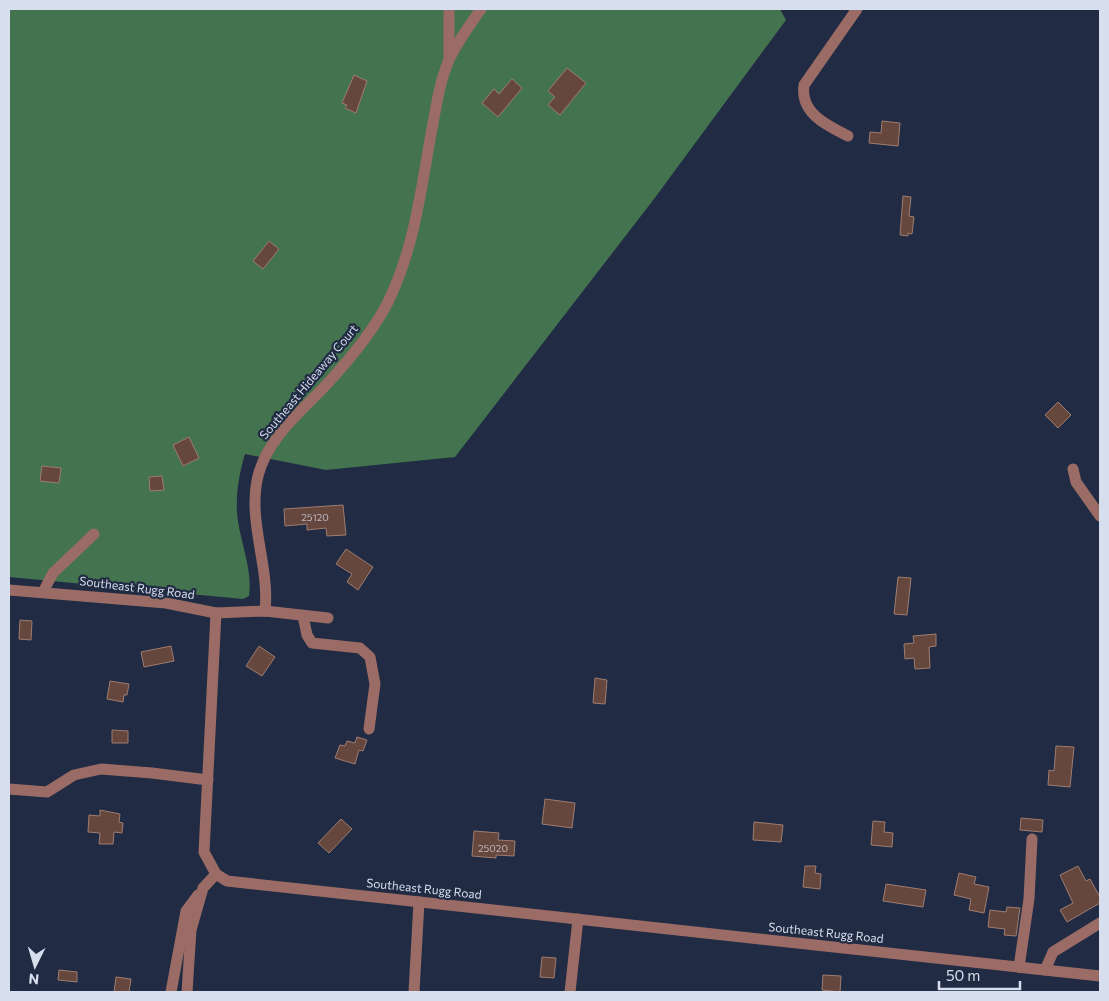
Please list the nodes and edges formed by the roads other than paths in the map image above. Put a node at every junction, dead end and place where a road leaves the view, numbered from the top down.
1 (449, 9) edge
2 (481, 9) edge
3 (857, 9) edge
4 (449, 60) junction
5 (848, 136) dead end
6 (1073, 468) dead end
7 (1100, 516) edge
8 (94, 534) dead end
9 (9, 590) edge
10 (43, 592) junction
11 (265, 612) junction
12 (216, 613) junction
13 (304, 616) junction
14 (328, 618) dead end
15 (369, 729) dead end
16 (208, 780) junction
17 (9, 789) edge
18 (1032, 839) dead end
19 (216, 874) junction
20 (203, 888) junction
21 (419, 902) junction
22 (578, 919) junction
23 (1100, 923) edge
24 (1019, 968) junction
25 (1045, 970) junction
26 (1100, 976) edge
27 (171, 992) edge
28 (187, 992) edge
29 (414, 992) edge
30 (570, 992) edge

1 - 4 street
2 - 4 street, Southeast Hideaway Court
3 - 5 street
4 - 11 street, Southeast Hideaway Court
6 - 7 street
8 - 10 street
9 - 10 street, Southeast Rugg Road
10 - 12 street, Southeast Rugg Road
11 - 12 street, Southeast Rugg Road
11 - 13 street, Southeast Rugg Road
12 - 16 street
13 - 14 street, Southeast Rugg Road
13 - 15 street
16 - 17 street
16 - 19 street
18 - 24 street
19 - 20 street
19 - 21 street, Southeast Rugg Road
20 - 27 street
20 - 28 street
21 - 22 street, Southeast Rugg Road
21 - 29 street
22 - 24 street, Southeast Rugg Road
22 - 30 street
23 - 25 street
24 - 25 street, Southeast Rugg Road
25 - 26 street, Southeast Rugg Road

